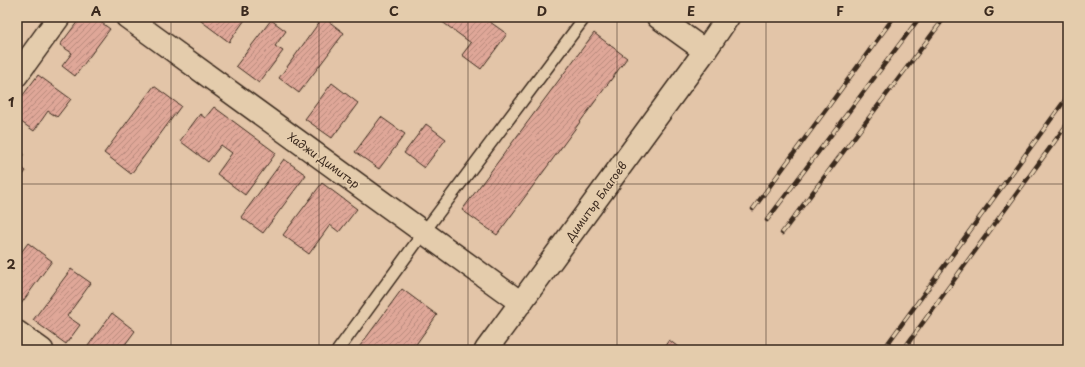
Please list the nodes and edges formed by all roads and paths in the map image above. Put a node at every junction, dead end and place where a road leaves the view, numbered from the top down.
1 (59, 17) edge
2 (127, 17) edge
3 (585, 17) edge
4 (658, 17) edge
5 (728, 17) edge
6 (705, 51) junction
7 (17, 75) edge
8 (424, 232) junction
9 (521, 303) junction
10 (17, 332) edge
11 (42, 350) edge
12 (338, 350) edge
13 (486, 350) edge

1 - 7 street
2 - 8 street, Хаджи Димитър
3 - 8 lane
4 - 6 street
5 - 6 street, Димитър Благоев
6 - 9 street, Димитър Благоев
8 - 9 street, Хаджи Димитър
8 - 12 lane
9 - 13 street, Димитър Благоев
10 - 11 street

